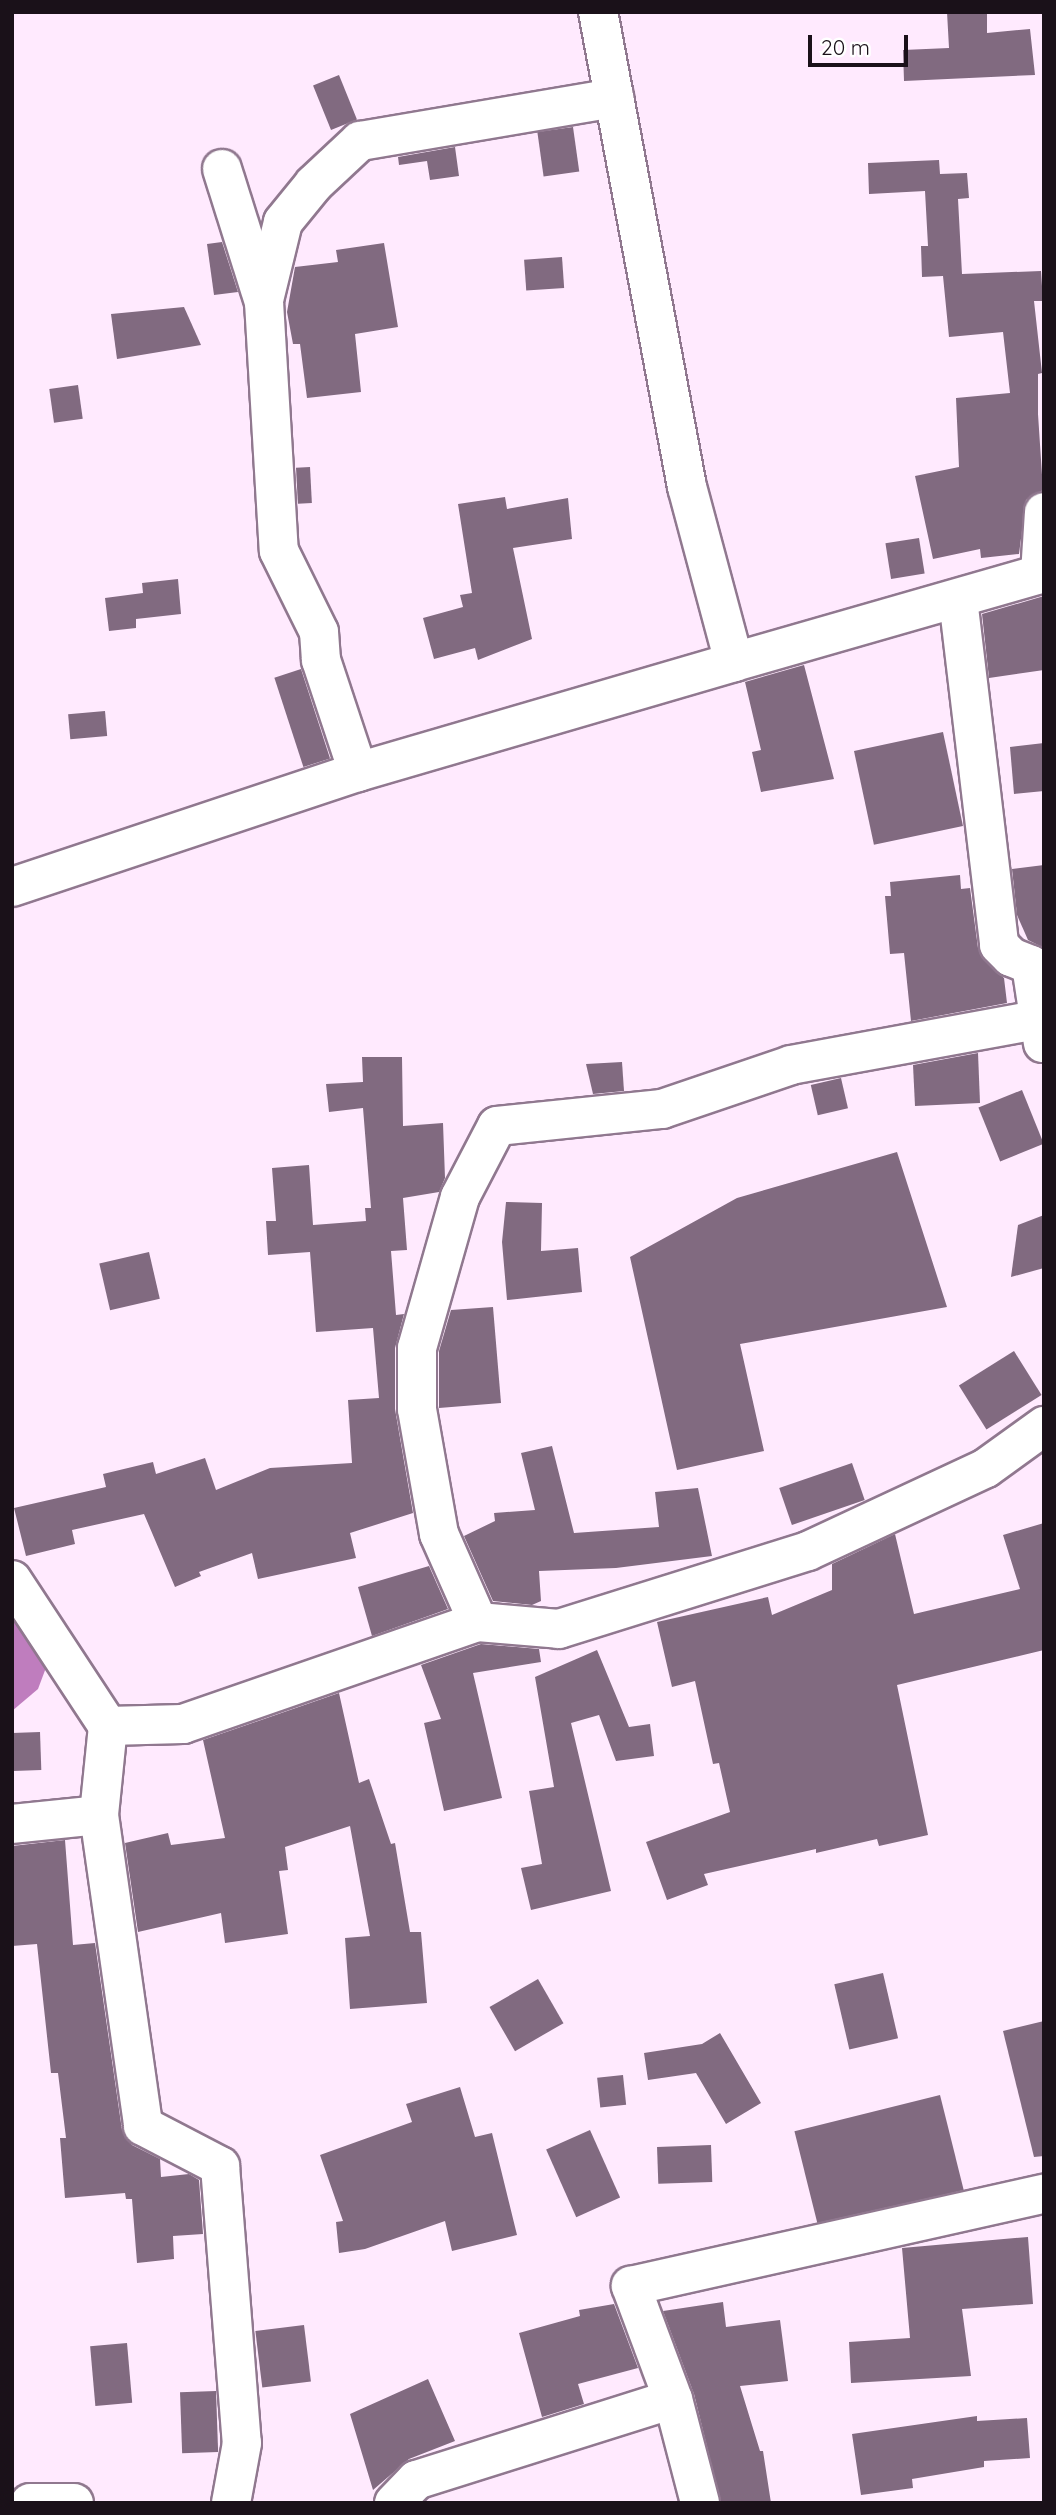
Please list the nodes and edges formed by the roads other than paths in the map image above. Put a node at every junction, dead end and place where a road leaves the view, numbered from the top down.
1 (598, 12) edge
2 (614, 98) junction
3 (222, 169) dead end
4 (264, 302) junction
5 (1044, 512) edge
6 (958, 599) junction
7 (734, 662) junction
8 (358, 772) junction
9 (12, 887) edge
10 (1040, 1019) edge
11 (1044, 1426) edge
12 (12, 1580) edge
13 (478, 1622) junction
14 (108, 1726) junction
15 (99, 1815) junction
16 (12, 1824) edge
17 (1044, 2194) edge
18 (673, 2399) junction
19 (231, 2503) edge
20 (394, 2503) edge
21 (700, 2503) edge

1 - 2 street
2 - 4 street
2 - 7 street
3 - 4 street
4 - 8 street
5 - 6 street
6 - 7 street
6 - 10 street
7 - 8 street
8 - 9 street
10 - 13 street
11 - 13 street
12 - 14 street
13 - 14 street
14 - 15 street
15 - 16 street
15 - 19 street
17 - 18 street
18 - 20 street
18 - 21 street

